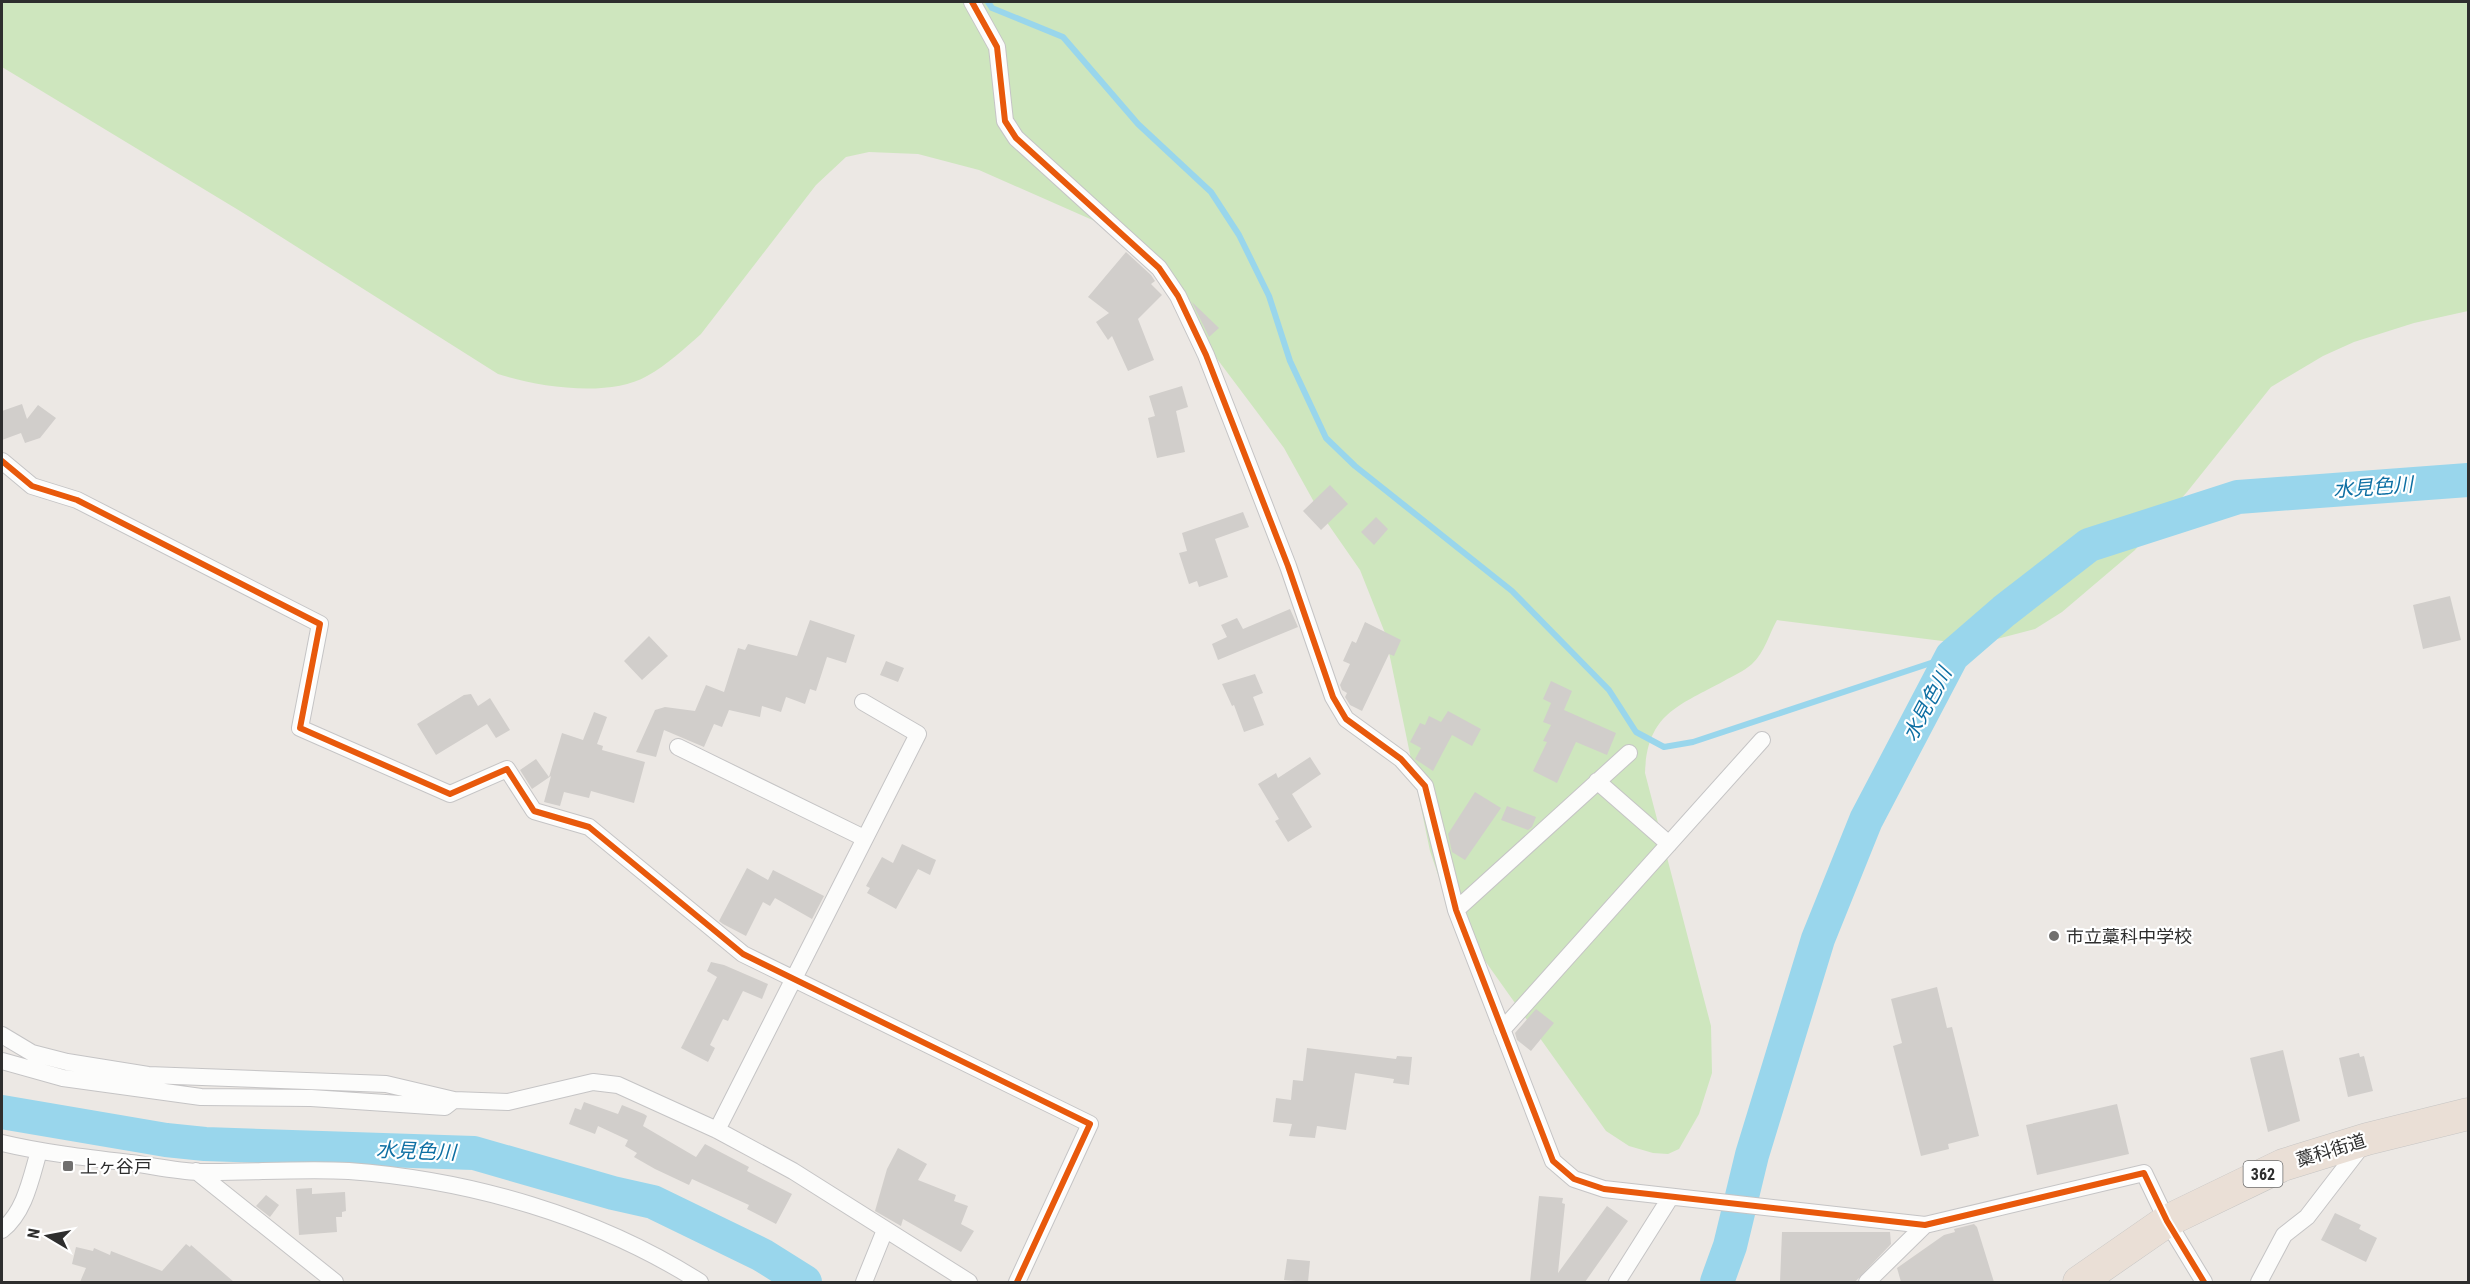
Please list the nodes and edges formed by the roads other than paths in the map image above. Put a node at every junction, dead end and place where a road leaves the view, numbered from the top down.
1 (972, 2) edge
2 (2, 461) edge
3 (863, 702) dead end
4 (1762, 740) dead end
5 (678, 747) dead end
6 (1629, 753) dead end
7 (1597, 782) junction
8 (864, 838) junction
9 (1669, 843) junction
10 (1456, 909) junction
11 (795, 977) junction
12 (1502, 1030) junction
13 (2, 1035) edge
14 (2, 1061) edge
15 (454, 1100) junction
16 (2469, 1114) edge
17 (717, 1130) junction
18 (2367, 1139) junction
19 (2, 1143) edge
20 (39, 1151) junction
21 (196, 1172) junction
22 (1670, 1198) junction
23 (2167, 1221) junction
24 (1925, 1225) junction
25 (2, 1230) edge
26 (885, 1230) junction
27 (335, 1282) edge
28 (700, 1282) edge
29 (864, 1282) edge
30 (969, 1282) edge
31 (1017, 1282) edge
32 (1617, 1282) edge
33 (1868, 1282) edge
34 (2079, 1282) edge
35 (2204, 1282) edge
36 (2259, 1282) edge

1 - 10 street
2 - 11 street
3 - 8 street
4 - 9 street
5 - 8 street
6 - 7 street
7 - 9 street
7 - 10 street
8 - 11 street
9 - 12 street
10 - 12 street
11 - 17 street
11 - 31 street
12 - 22 street
13 - 15 street
14 - 15 street
15 - 17 street
16 - 18 highway, 藁科街道 / 362
17 - 26 street
18 - 23 highway, 藁科街道 / 362
18 - 36 street
19 - 20 street
20 - 21 street
20 - 25 street
21 - 27 street
21 - 28 street
22 - 24 street
22 - 32 street
23 - 24 street
23 - 34 highway, 藁科街道 / 362
23 - 35 street
24 - 33 street
26 - 29 street
26 - 30 street

